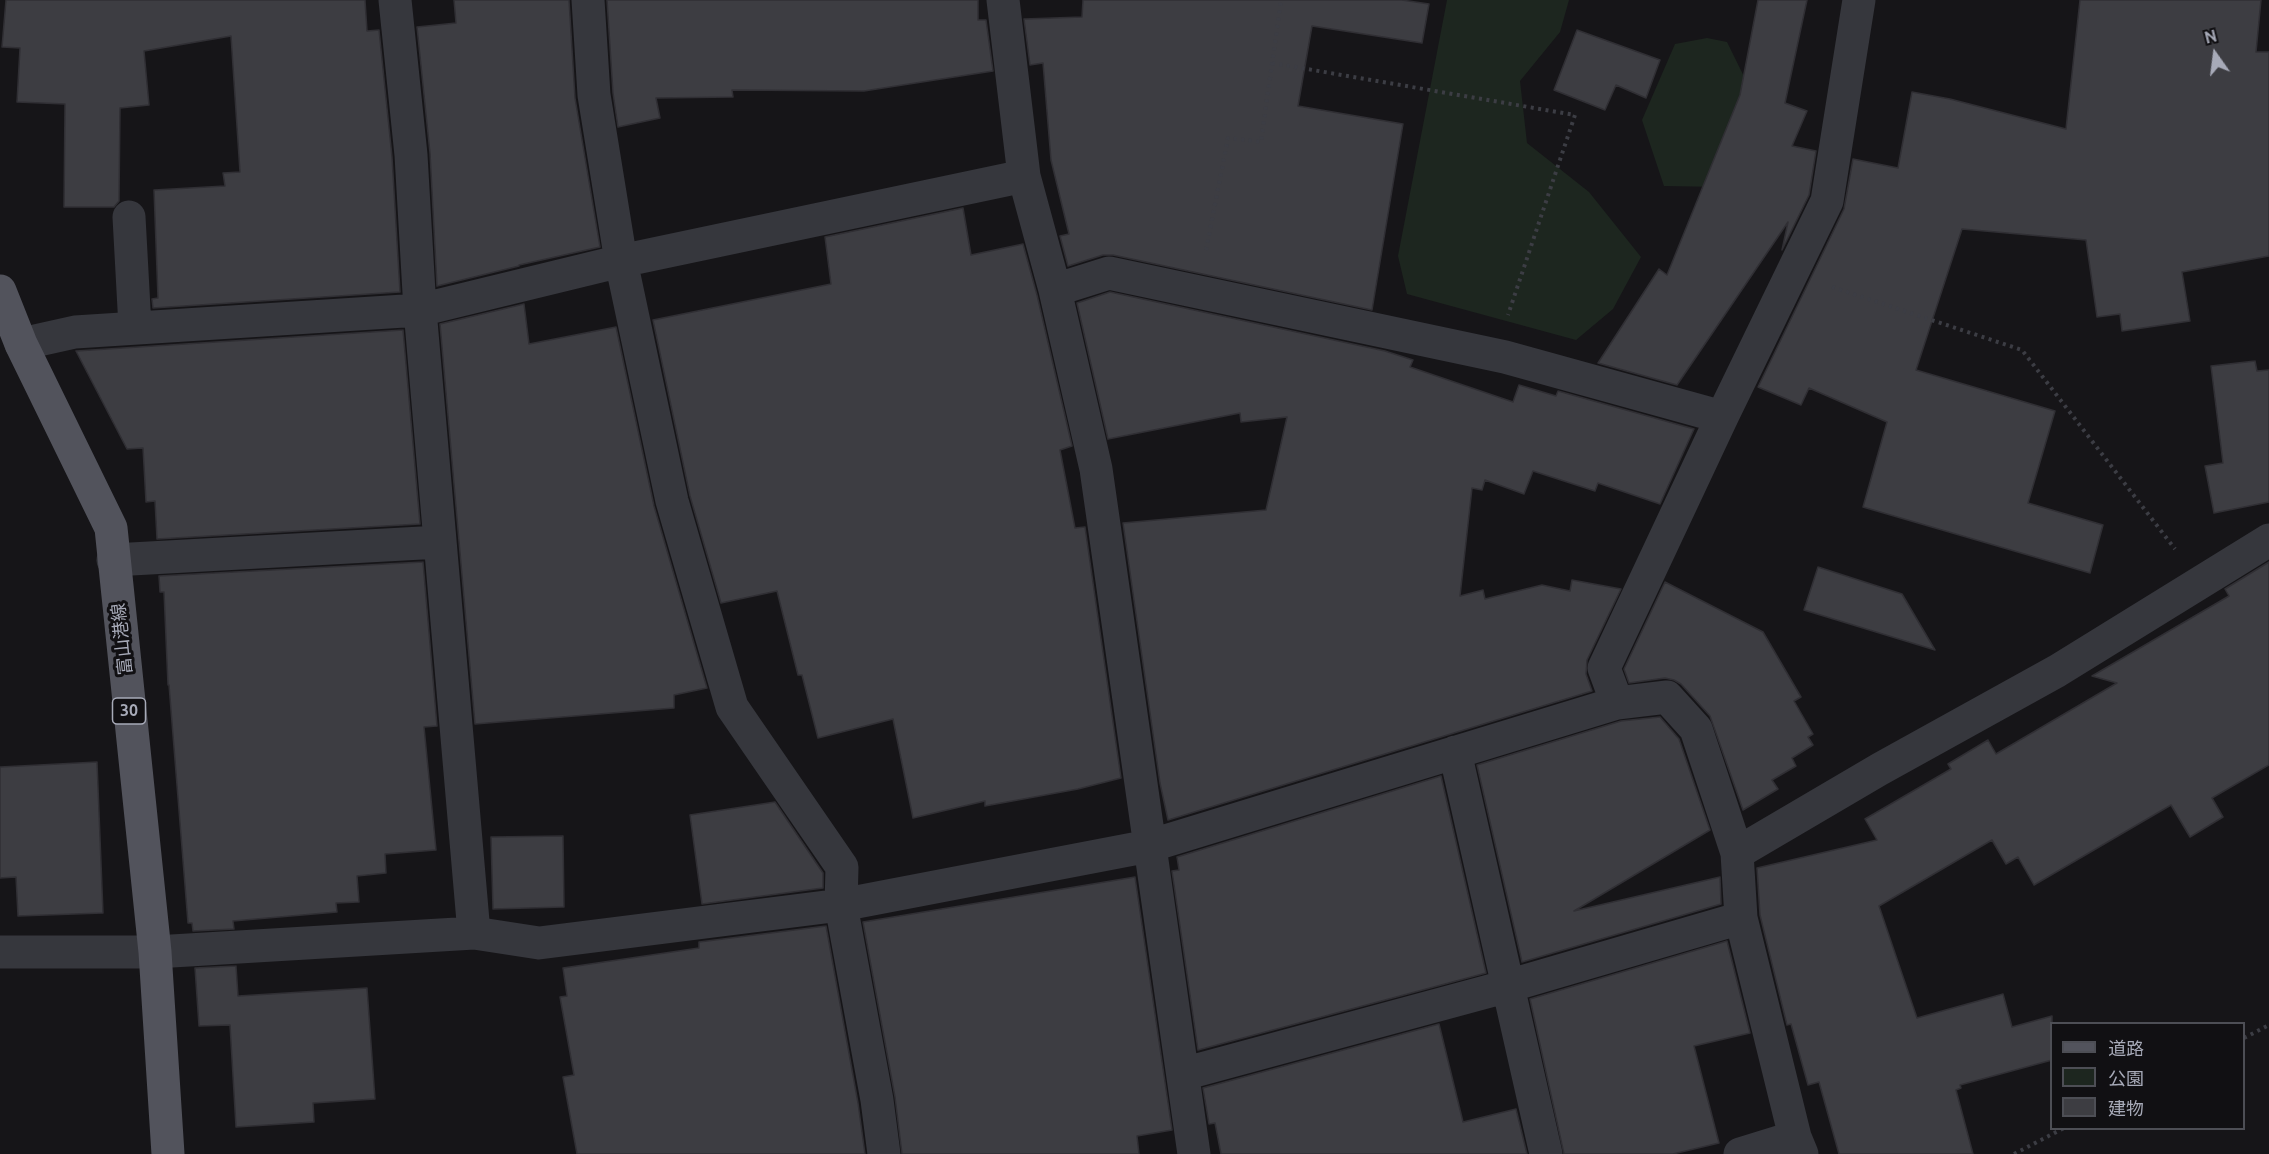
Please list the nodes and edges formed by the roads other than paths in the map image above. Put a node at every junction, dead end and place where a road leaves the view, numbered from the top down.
1 (395, 0) edge
2 (588, 0) edge
3 (1003, 0) edge
4 (1859, 0) edge
5 (1024, 176) junction
6 (129, 217) dead end
7 (621, 261) junction
8 (1055, 290) junction
9 (0, 291) edge
10 (420, 310) junction
11 (135, 327) junction
12 (12, 331) edge
13 (1722, 417) junction
14 (2269, 540) edge
15 (440, 542) junction
16 (113, 560) junction
17 (1617, 703) junction
18 (1455, 752) junction
19 (1149, 846) junction
20 (1737, 853) junction
21 (842, 904) junction
22 (1741, 918) junction
23 (474, 933) junction
24 (0, 952) edge
25 (155, 952) junction
26 (1508, 986) junction
27 (1183, 1074) junction
28 (1799, 1146) edge
29 (168, 1154) edge
30 (884, 1154) edge
31 (1194, 1154) edge
32 (1546, 1154) edge
33 (1740, 1154) edge

1 - 10 street
2 - 7 street
3 - 5 street
4 - 13 street
5 - 7 street
5 - 8 street
6 - 11 street
7 - 10 street
7 - 21 street
8 - 13 street
8 - 19 street
9 - 12 main road, 富山港線 / 30
10 - 11 street
10 - 15 street
11 - 12 street
12 - 16 main road, 富山港線 / 30
13 - 17 street
14 - 20 street
15 - 16 street
15 - 23 street
16 - 25 main road, 富山港線 / 30
17 - 18 street
17 - 20 street
18 - 19 street
18 - 26 street
19 - 21 street
19 - 27 street
20 - 22 street
21 - 23 street
21 - 30 street
22 - 26 street
22 - 28 street
23 - 25 street
24 - 25 street
25 - 29 main road, 富山港線 / 30
26 - 27 street
26 - 32 street
27 - 31 street
28 - 33 street

